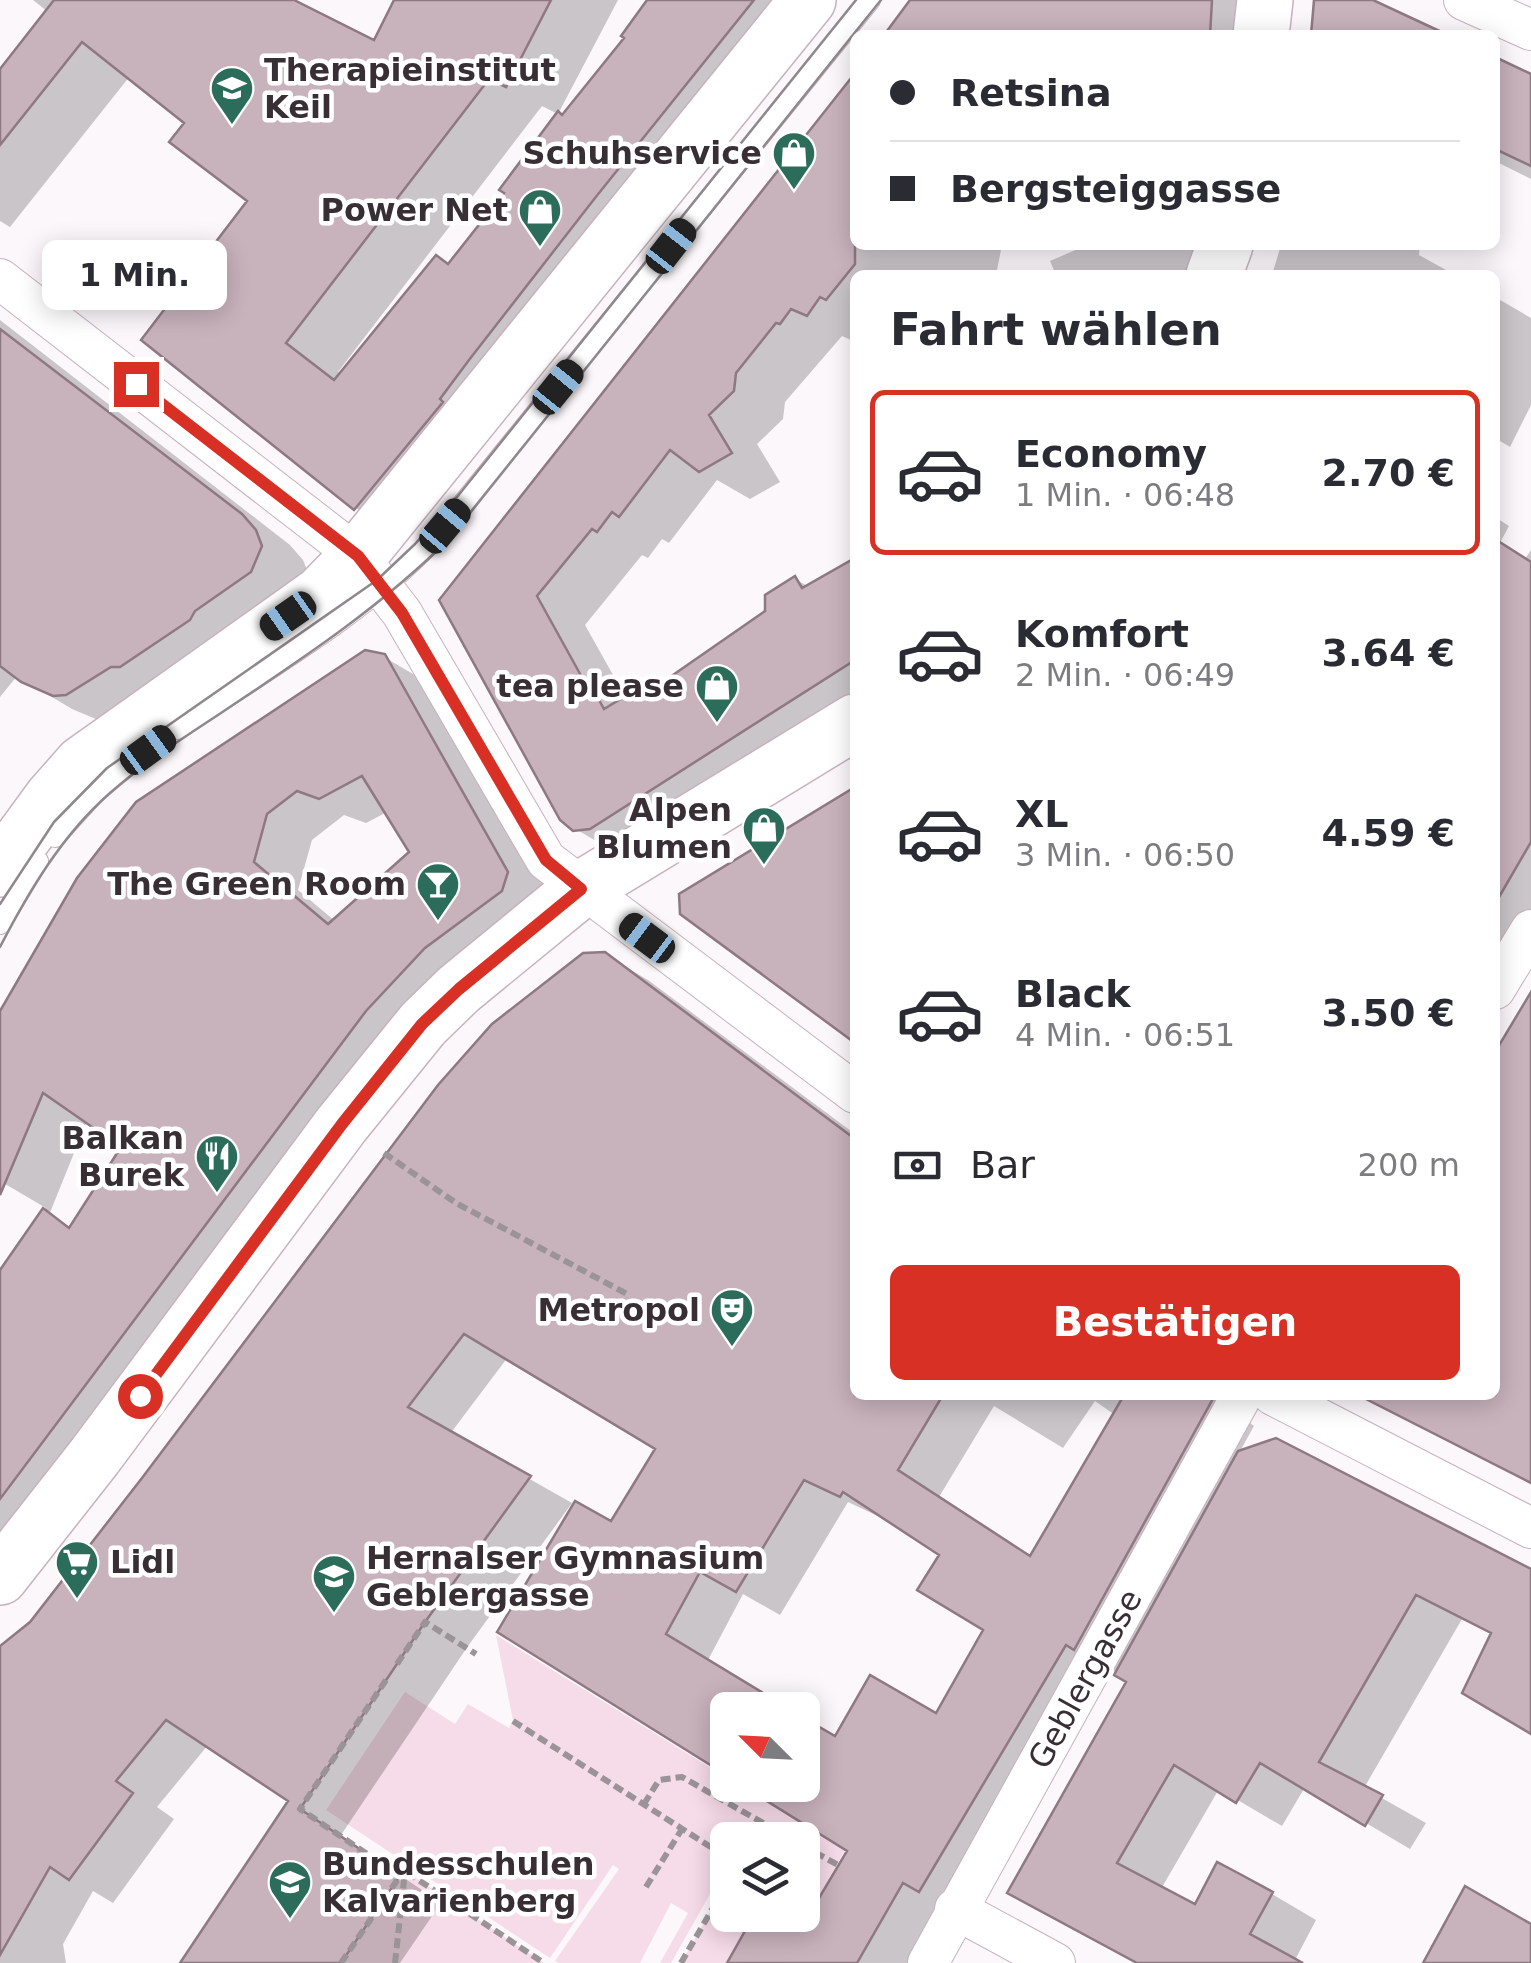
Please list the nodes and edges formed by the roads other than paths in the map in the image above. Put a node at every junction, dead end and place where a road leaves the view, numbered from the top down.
1 (808, 0) edge
2 (870, 0) edge
3 (1265, 0) edge
4 (1464, 0) edge
5 (1262, 30) edge
6 (1531, 30) edge
7 (0, 279) edge
8 (370, 572) junction
9 (850, 725) edge
10 (0, 870) edge
11 (581, 889) junction
12 (0, 924) edge
13 (1528, 944) edge
14 (1500, 983) edge
15 (850, 1089) edge
16 (1239, 1400) edge
17 (1283, 1400) edge
18 (1531, 1528) edge
19 (0, 1576) edge
20 (956, 1909) junction
21 (928, 1963) edge
22 (1056, 1963) edge

1 - 8 main road
2 - 8 lane
3 - 5 main road
4 - 6 street
7 - 8 street
8 - 10 main road
8 - 11 street
8 - 12 lane
9 - 11 main road
11 - 15 street
11 - 19 main road
13 - 14 street
16 - 20 street, Geblergasse
17 - 18 street
20 - 21 street, Geblergasse
20 - 22 street

